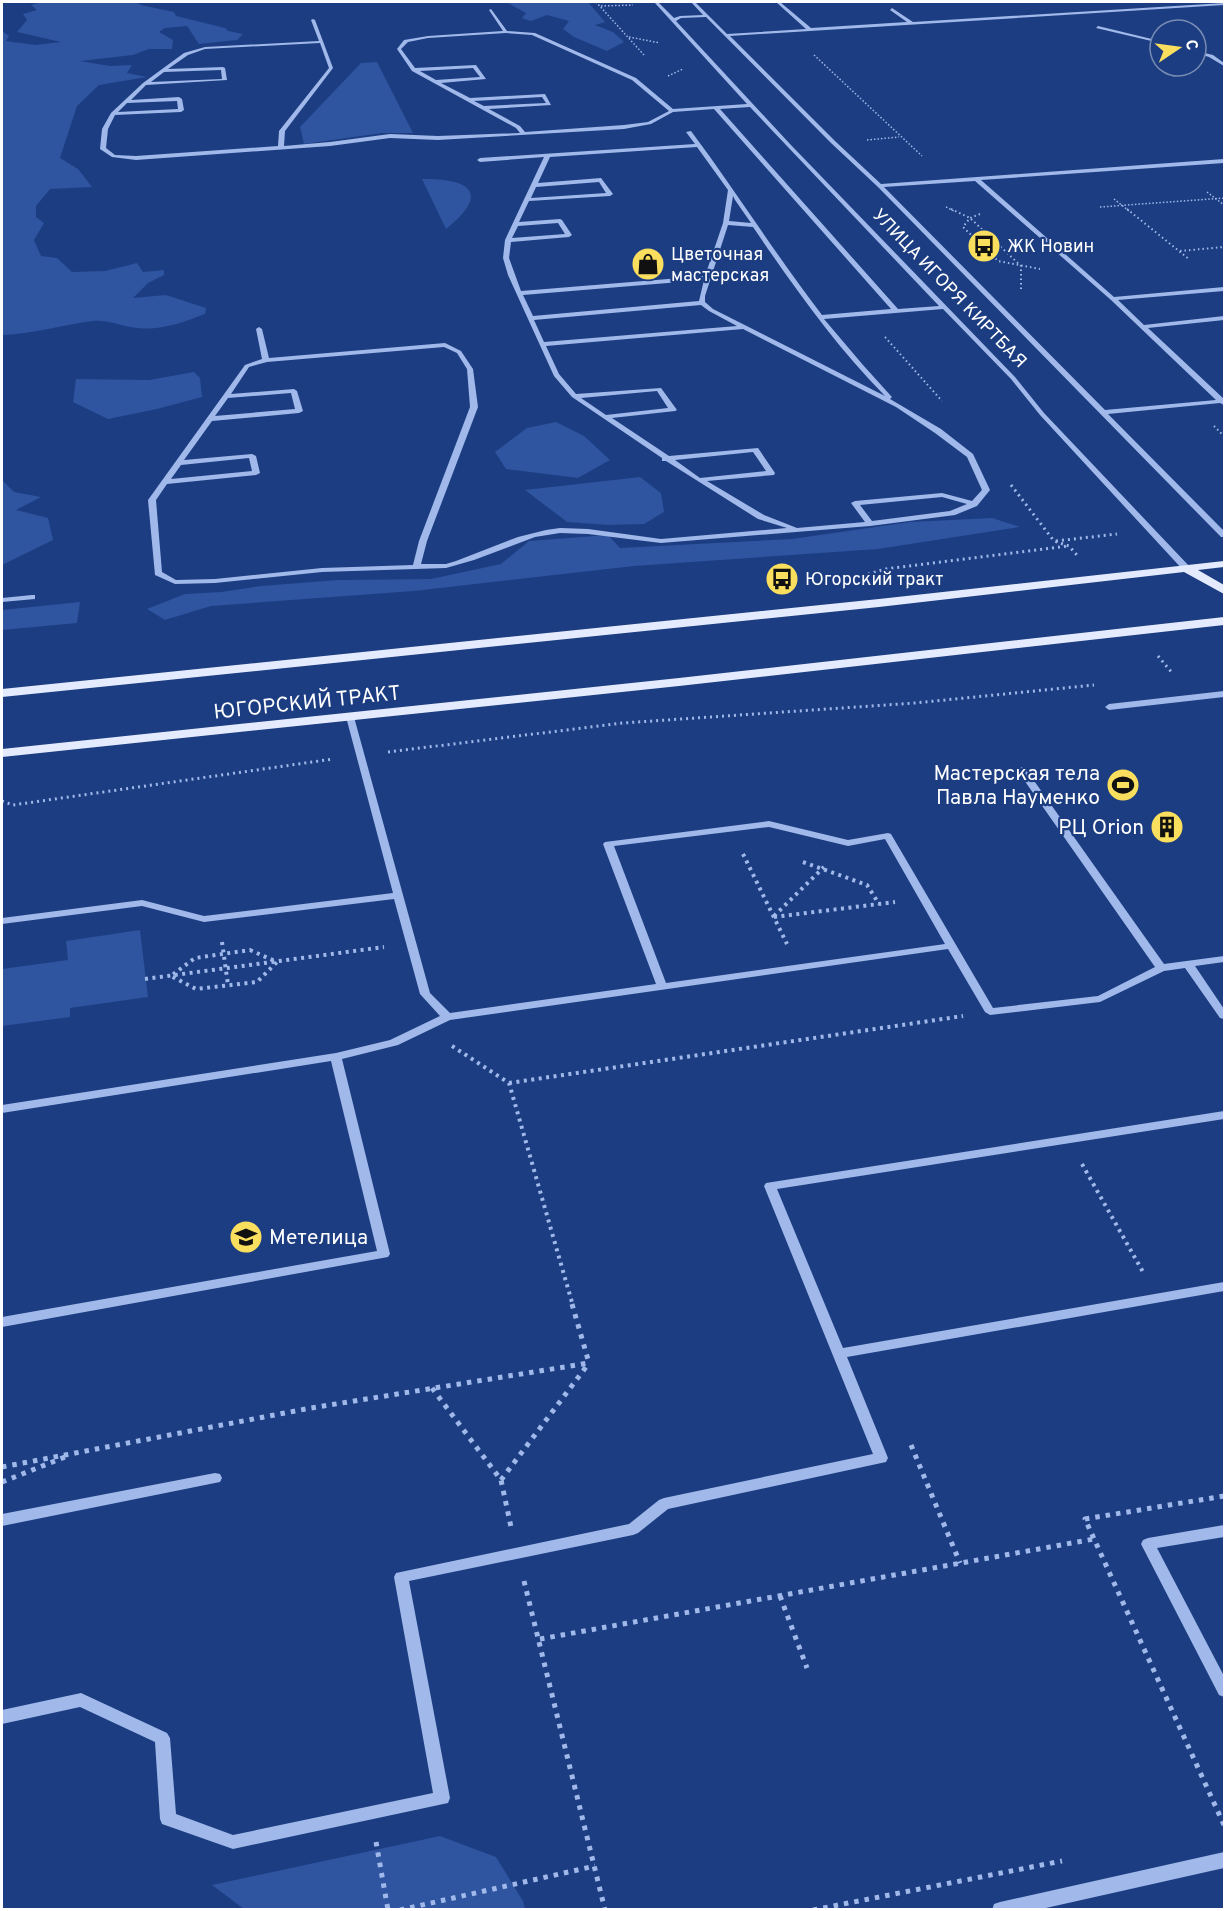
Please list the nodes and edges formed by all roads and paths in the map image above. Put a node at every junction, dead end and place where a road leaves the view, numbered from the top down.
1 (656, 2) edge
2 (693, 2) edge
3 (778, 2) edge
4 (1224, 4) edge
5 (892, 9) dead end
6 (491, 10) dead end
7 (707, 16) junction
8 (313, 20) dead end
9 (672, 21) junction
10 (910, 23) junction
11 (1098, 27) dead end
12 (810, 30) junction
13 (506, 32) junction
14 (728, 35) junction
15 (629, 38) dead end
16 (1148, 39) edge
17 (322, 42) junction
18 (669, 45) dead end
19 (1208, 55) edge
20 (1224, 65) edge
21 (414, 70) junction
22 (164, 71) junction
23 (434, 82) junction
24 (145, 84) junction
25 (467, 100) junction
26 (124, 102) junction
27 (752, 105) junction
28 (482, 108) junction
29 (716, 108) junction
30 (672, 111) junction
31 (113, 114) junction
32 (689, 132) dead end
33 (524, 134) junction
34 (699, 145) junction
35 (281, 148) junction
36 (548, 155) junction
37 (480, 160) dead end
38 (1224, 161) edge
39 (976, 179) junction
40 (534, 185) junction
41 (880, 186) junction
42 (731, 188) junction
43 (1207, 192) dead end
44 (1215, 198) junction
45 (1224, 198) edge
46 (1114, 199) dead end
47 (526, 200) junction
48 (1224, 205) edge
49 (1121, 206) junction
50 (1100, 207) dead end
51 (984, 212) dead end
52 (726, 223) junction
53 (514, 224) junction
54 (753, 225) junction
55 (508, 240) junction
56 (1224, 247) edge
57 (1179, 251) junction
58 (1190, 260) dead end
59 (1046, 270) dead end
60 (708, 278) junction
61 (1224, 289) edge
62 (519, 293) junction
63 (1113, 299) junction
64 (702, 303) junction
65 (945, 307) junction
66 (896, 311) junction
67 (819, 317) junction
68 (531, 318) junction
69 (1224, 318) edge
70 (745, 327) junction
71 (1142, 327) junction
72 (259, 329) dead end
73 (542, 344) junction
74 (266, 360) junction
75 (868, 376) junction
76 (850, 382) junction
77 (226, 396) junction
78 (574, 396) junction
79 (1224, 402) edge
80 (898, 406) junction
81 (1104, 412) junction
82 (603, 417) junction
83 (209, 419) junction
84 (665, 459) junction
85 (178, 464) junction
86 (699, 480) junction
87 (164, 482) junction
88 (974, 504) junction
89 (870, 524) junction
90 (799, 530) junction
91 (1224, 535) edge
92 (1054, 541) dead end
93 (1224, 564) edge
94 (417, 565) junction
95 (1187, 569) junction
96 (865, 576) dead end
97 (1224, 590) edge
98 (32, 597) dead end
99 (2, 600) edge
100 (1224, 621) edge
101 (1175, 677) dead end
102 (1163, 678) dead end
103 (1104, 684) dead end
104 (2, 693) edge
105 (1224, 694) edge
106 (1109, 707) dead end
107 (350, 717) junction
108 (2, 753) edge
109 (360, 755) junction
110 (387, 760) dead end
111 (1022, 770) dead end
112 (2, 801) edge
113 (731, 829) junction
114 (848, 843) junction
115 (753, 854) dead end
116 (744, 855) junction
117 (792, 859) dead end
118 (823, 868) junction
119 (399, 895) junction
120 (923, 898) junction
121 (879, 904) junction
122 (219, 917) junction
123 (774, 917) junction
124 (2, 921) edge
125 (412, 944) junction
126 (950, 946) junction
127 (223, 954) junction
128 (1224, 959) edge
129 (277, 962) junction
130 (1188, 964) junction
131 (798, 967) junction
132 (1161, 968) junction
133 (226, 969) junction
134 (171, 976) junction
135 (145, 979) dead end
136 (228, 985) junction
137 (662, 987) junction
138 (990, 1012) junction
139 (1224, 1016) edge
140 (447, 1017) junction
141 (424, 1028) junction
142 (336, 1057) junction
143 (509, 1083) junction
144 (2, 1109) edge
145 (1224, 1115) edge
146 (1068, 1139) junction
147 (1224, 1287) edge
148 (1158, 1299) junction
149 (2, 1322) edge
150 (839, 1354) junction
151 (589, 1363) junction
152 (432, 1388) junction
153 (907, 1434) dead end
154 (79, 1452) junction
155 (2, 1467) edge
156 (215, 1478) dead end
157 (501, 1480) junction
158 (2, 1482) edge
159 (2, 1520) edge
160 (1224, 1531) edge
161 (1094, 1539) dead end
162 (517, 1553) junction
163 (960, 1563) junction
164 (780, 1596) junction
165 (540, 1639) junction
166 (807, 1668) dead end
167 (1224, 1690) edge
168 (2, 1717) edge
169 (370, 1813) junction
170 (1072, 1859) dead end
171 (1224, 1860) edge
172 (595, 1866) junction
173 (388, 1910) edge
174 (400, 1910) edge
175 (605, 1910) edge
176 (813, 1910) edge
177 (1000, 1910) edge

1 - 9 street, УЛИЦА ИГОРЯ КИРТБАЯ
2 - 7 street, УЛИЦА ИГОРЯ КИРТБАЯ
3 - 12 street
4 - 10 street
5 - 10 street
6 - 13 street
7 - 9 street
7 - 14 street, УЛИЦА ИГОРЯ КИРТБАЯ
8 - 17 street
9 - 27 street, УЛИЦА ИГОРЯ КИРТБАЯ
10 - 12 street
11 - 16 street
12 - 14 street
13 - 21 street
13 - 30 street
14 - 41 street, УЛИЦА ИГОРЯ КИРТБАЯ
15 - 18 path
17 - 22 street
17 - 35 street
19 - 20 street
21 - 23 street
21 - 23 street
22 - 24 street
22 - 24 street
23 - 25 street
24 - 26 street
25 - 28 street
25 - 28 street
26 - 31 street
26 - 31 street
27 - 29 street
27 - 65 street, УЛИЦА ИГОРЯ КИРТБАЯ
28 - 33 street
29 - 30 street
29 - 66 street
30 - 33 street
31 - 35 street
32 - 34 street
33 - 35 street
34 - 36 street
34 - 42 street
36 - 37 street
36 - 40 street
38 - 39 street
39 - 41 street
39 - 63 street
40 - 47 street
40 - 47 street
41 - 81 street, УЛИЦА ИГОРЯ КИРТБАЯ
42 - 52 street
42 - 54 street
43 - 44 path
44 - 45 path
44 - 48 path
44 - 49 path
46 - 49 path
47 - 53 street
49 - 50 path
49 - 57 path
51 - 59 path
52 - 54 street
52 - 60 street
53 - 55 street
53 - 55 street
54 - 67 street
55 - 62 street
56 - 57 path
57 - 58 path
60 - 62 street
60 - 64 street
61 - 63 street
62 - 68 street
63 - 71 street
64 - 68 street
64 - 70 street
65 - 66 street
65 - 95 street, УЛИЦА ИГОРЯ КИРТБАЯ
66 - 67 street
67 - 75 street
68 - 73 street
69 - 71 street
70 - 73 street
70 - 76 street
71 - 79 street
72 - 74 street
73 - 78 street
74 - 77 street
74 - 94 street
75 - 76 street
75 - 80 street
76 - 80 street
77 - 83 street
77 - 83 street
78 - 82 street
78 - 82 street
79 - 81 street
80 - 88 street
81 - 91 street, УЛИЦА ИГОРЯ КИРТБАЯ
82 - 84 street
83 - 85 street
84 - 86 street
84 - 86 street
85 - 87 street
85 - 87 street
86 - 90 street
87 - 94 street
88 - 89 street
88 - 89 street
89 - 90 street
90 - 94 street
92 - 96 path
93 - 95 main road, ЮГОРСКИЙ ТРАКТ
95 - 97 main road, УЛИЦА ИГОРЯ КИРТБАЯ
95 - 104 main road, ЮГОРСКИЙ ТРАКТ
98 - 99 street
100 - 107 main road, ЮГОРСКИЙ ТРАКТ
101 - 102 path
103 - 110 path
105 - 106 street
107 - 108 main road, ЮГОРСКИЙ ТРАКТ
107 - 109 street
109 - 112 path
109 - 119 street
111 - 132 street
113 - 114 street
113 - 116 path
113 - 137 street
114 - 118 path
114 - 120 street
115 - 116 path
116 - 123 path
117 - 118 path
118 - 121 path
118 - 123 path
119 - 122 street
119 - 125 street
120 - 121 path
120 - 126 street
121 - 123 path
122 - 124 street
122 - 127 path
123 - 131 path
125 - 129 path
125 - 140 street
126 - 131 street
126 - 138 street
127 - 129 path
127 - 133 path
127 - 134 path
128 - 130 street
129 - 133 path
129 - 136 path
130 - 132 street
130 - 139 street
131 - 137 street
132 - 138 street
133 - 134 path
133 - 136 path
134 - 135 path
134 - 136 path
137 - 140 street
138 - 143 path
140 - 141 street
141 - 142 street
141 - 143 path
142 - 144 street
142 - 149 street
143 - 151 path
145 - 146 street
146 - 148 path
146 - 150 street
147 - 148 street
148 - 150 street
150 - 162 street
151 - 152 path
151 - 157 path
152 - 154 path
152 - 157 path
153 - 163 path
154 - 155 path
154 - 158 path
156 - 159 street
157 - 162 path
160 - 167 street
161 - 163 path
162 - 165 path
162 - 169 street
163 - 164 path
164 - 165 path
164 - 166 path
165 - 172 path
168 - 169 street
169 - 173 path
170 - 176 path
171 - 177 street
172 - 174 path
172 - 175 path

